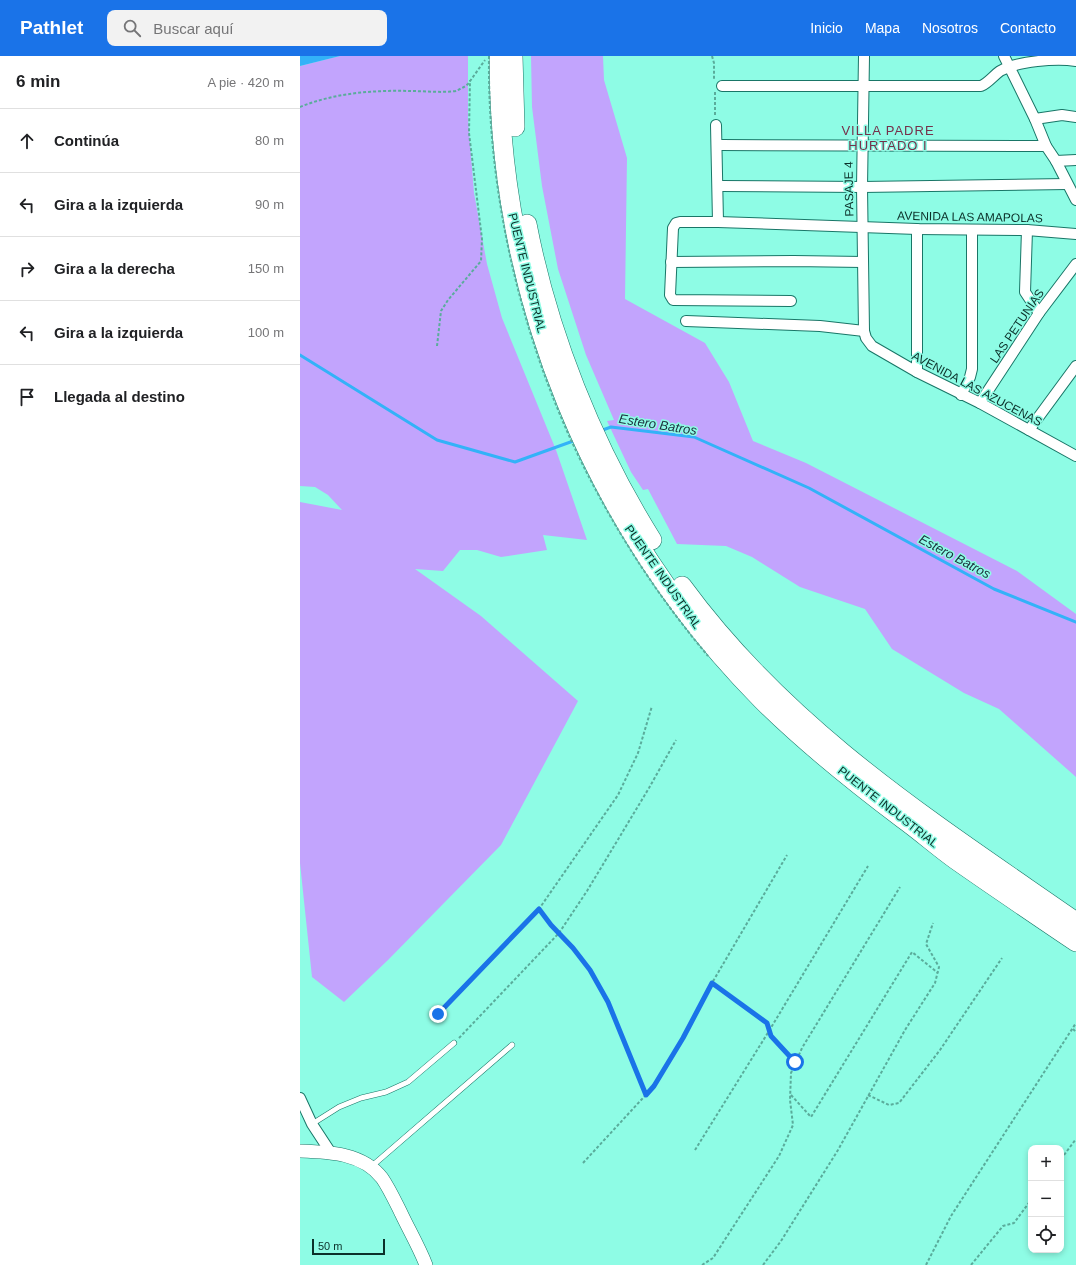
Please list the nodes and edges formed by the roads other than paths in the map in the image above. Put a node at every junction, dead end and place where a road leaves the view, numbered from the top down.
1 (499, 56) edge
2 (513, 56) edge
3 (864, 56) edge
4 (1004, 56) edge
5 (1076, 61) edge
6 (1010, 68) junction
7 (722, 86) dead end
8 (863, 87) junction
9 (1076, 117) edge
10 (1036, 119) junction
11 (716, 124) dead end
12 (721, 145) dead end
13 (862, 146) junction
14 (1046, 146) junction
15 (1076, 160) edge
16 (1056, 161) junction
17 (1067, 184) junction
18 (721, 186) dead end
19 (862, 187) junction
20 (1075, 198) edge
21 (718, 222) junction
22 (863, 227) junction
23 (917, 229) junction
24 (972, 230) junction
25 (1027, 230) junction
26 (1076, 234) edge
27 (671, 262) junction
28 (863, 262) junction
29 (1076, 264) edge
30 (791, 301) dead end
31 (1039, 314) junction
32 (686, 321) dead end
33 (864, 331) junction
34 (868, 342) joint
35 (1076, 366) edge
36 (916, 372) junction
37 (961, 395) junction
38 (980, 403) junction
39 (1029, 430) junction
40 (1076, 456) edge
41 (716, 649) junction
42 (1076, 922) edge
43 (1076, 942) edge
44 (454, 1043) road end
45 (512, 1045) dead end
46 (300, 1098) edge
47 (312, 1124) junction
48 (300, 1151) edge
49 (332, 1153) junction
50 (300, 1156) edge
51 (371, 1167) junction
52 (426, 1265) edge

1 - 41 highway, PUENTE INDUSTRIAL
2 - 41 highway, PUENTE INDUSTRIAL
3 - 8 street, PASAJE 4
4 - 6 street
5 - 6 street
6 - 8 street
6 - 10 street
7 - 8 street
8 - 13 street, PASAJE 4
9 - 10 street
10 - 14 street
11 - 21 street
12 - 13 street
13 - 14 street
13 - 19 street, PASAJE 4
14 - 16 street
15 - 16 street
16 - 17 street
17 - 19 street
17 - 20 street
18 - 19 street
19 - 22 street, PASAJE 4
21 - 22 street, AVENIDA LAS AMAPOLAS
21 - 27 street, AVENIDA LAS AMAPOLAS
22 - 23 street, AVENIDA LAS AMAPOLAS
22 - 28 street, PASAJE 4
23 - 24 street, AVENIDA LAS AMAPOLAS
23 - 36 street
24 - 25 street, AVENIDA LAS AMAPOLAS
24 - 37 street
25 - 26 street, AVENIDA LAS AMAPOLAS
25 - 31 street
27 - 28 street
27 - 30 street, AVENIDA LAS AMAPOLAS
28 - 33 street, PASAJE 4
29 - 31 street, LAS PETUNIAS
31 - 38 street, LAS PETUNIAS
32 - 33 street
33 - 34 street, PASAJE 4
34 - 36 street, AVENIDA LAS AZUCENAS
35 - 39 street
36 - 37 street, AVENIDA LAS AZUCENAS
37 - 38 street, AVENIDA LAS AZUCENAS
38 - 39 street, AVENIDA LAS AZUCENAS
39 - 40 street, AVENIDA LAS AZUCENAS
41 - 42 highway, PUENTE INDUSTRIAL
41 - 43 highway, PUENTE INDUSTRIAL
44 - 47 lane
45 - 51 lane
46 - 47 street
47 - 49 street
48 - 49 street
49 - 50 street
49 - 51 street
51 - 52 street

